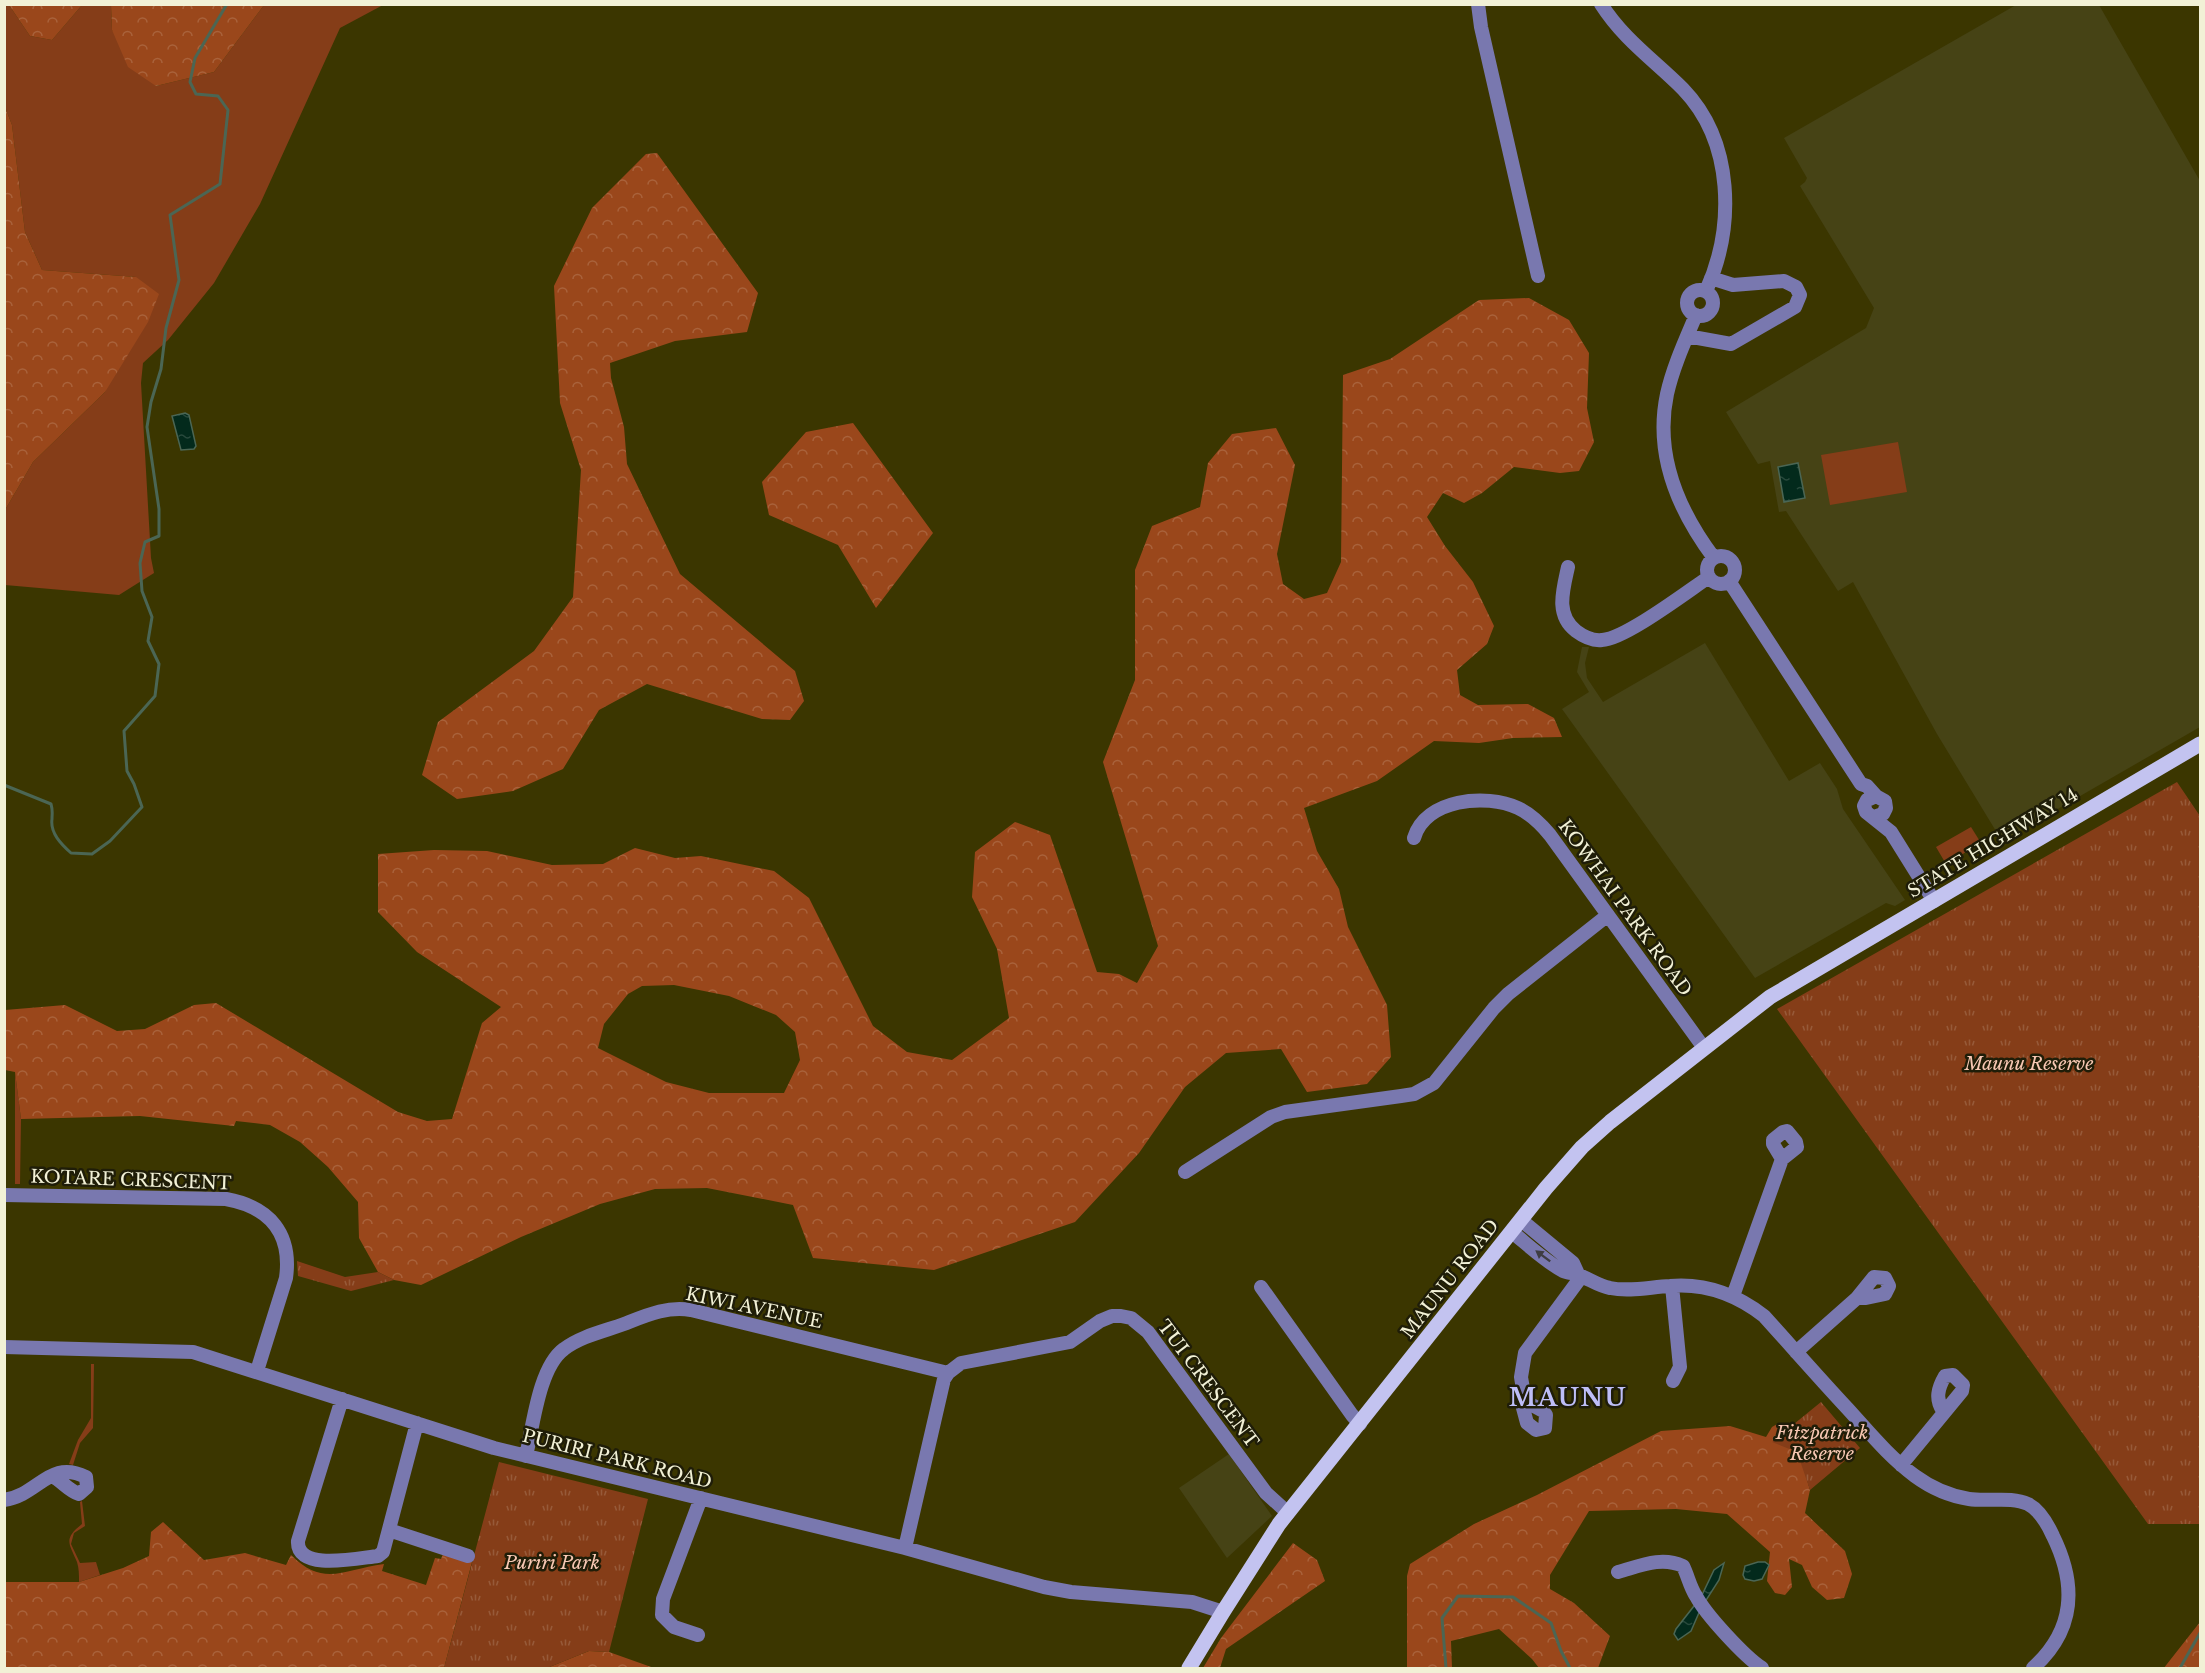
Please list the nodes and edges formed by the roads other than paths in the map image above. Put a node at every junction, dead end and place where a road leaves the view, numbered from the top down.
1 (1478, 4) edge
2 (1600, 4) edge
3 (1538, 276) dead end
4 (1709, 284) junction
5 (1687, 336) junction
6 (1714, 558) junction
7 (1568, 567) dead end
8 (1709, 577) junction
9 (1729, 581) junction
10 (2200, 744) edge
11 (1870, 799) junction
12 (1880, 814) junction
13 (1414, 838) dead end
14 (1934, 901) junction
15 (1608, 915) junction
16 (1806, 975) joint
17 (1704, 1048) junction
18 (1782, 1159) dead end
19 (1185, 1172) dead end
20 (4, 1195) edge
21 (1516, 1226) junction
22 (1579, 1276) junction
23 (1672, 1286) junction
24 (1261, 1287) dead end
25 (1733, 1296) junction
26 (1857, 1298) dead end
27 (4, 1347) edge
28 (1796, 1352) junction
29 (257, 1371) junction
30 (948, 1372) junction
31 (1673, 1381) dead end
32 (342, 1399) junction
33 (1525, 1401) dead end
34 (1943, 1411) dead end
35 (417, 1423) junction
36 (1360, 1424) junction
37 (526, 1456) junction
38 (1901, 1465) junction
39 (52, 1476) dead end
40 (701, 1498) junction
41 (4, 1500) edge
42 (1288, 1514) junction
43 (388, 1530) junction
44 (905, 1548) junction
45 (468, 1556) dead end
46 (1618, 1572) dead end
47 (1223, 1612) junction
48 (698, 1635) dead end
49 (1189, 1668) edge
50 (1762, 1668) edge
51 (2033, 1668) edge

1 - 3 street
2 - 4 street
4 - 5 street
4 - 5 street
5 - 6 street
6 - 8 street
6 - 9 street
7 - 8 street
8 - 9 street
9 - 11 street
10 - 14 main road, STATE HIGHWAY 14
11 - 12 street
11 - 12 street
12 - 14 street
13 - 15 street, KOWHAI PARK ROAD
14 - 16 main road, STATE HIGHWAY 14
15 - 17 street, KOWHAI PARK ROAD
15 - 19 street
16 - 17 main road, MAUNU ROAD
17 - 21 main road, MAUNU ROAD
18 - 25 street
20 - 29 street, KOTARE CRESCENT
21 - 22 street
21 - 36 main road, MAUNU ROAD
22 - 23 street
22 - 33 street
23 - 25 street
23 - 31 street
24 - 36 street
25 - 28 street
26 - 28 street
27 - 29 street, PURIRI PARK ROAD
28 - 38 street
29 - 32 street, PURIRI PARK ROAD
30 - 37 street, KIWI AVENUE
30 - 42 street, TUI CRESCENT
30 - 44 street
32 - 35 street, PURIRI PARK ROAD
32 - 43 street
34 - 38 street
35 - 37 street, PURIRI PARK ROAD
35 - 43 street
36 - 42 main road, MAUNU ROAD
37 - 40 street, PURIRI PARK ROAD
38 - 51 street
39 - 41 street
40 - 44 street, PURIRI PARK ROAD
40 - 48 street
42 - 47 main road, MAUNU ROAD
43 - 45 street
44 - 47 street, PURIRI PARK ROAD
46 - 50 street
47 - 49 main road, MAUNU ROAD

